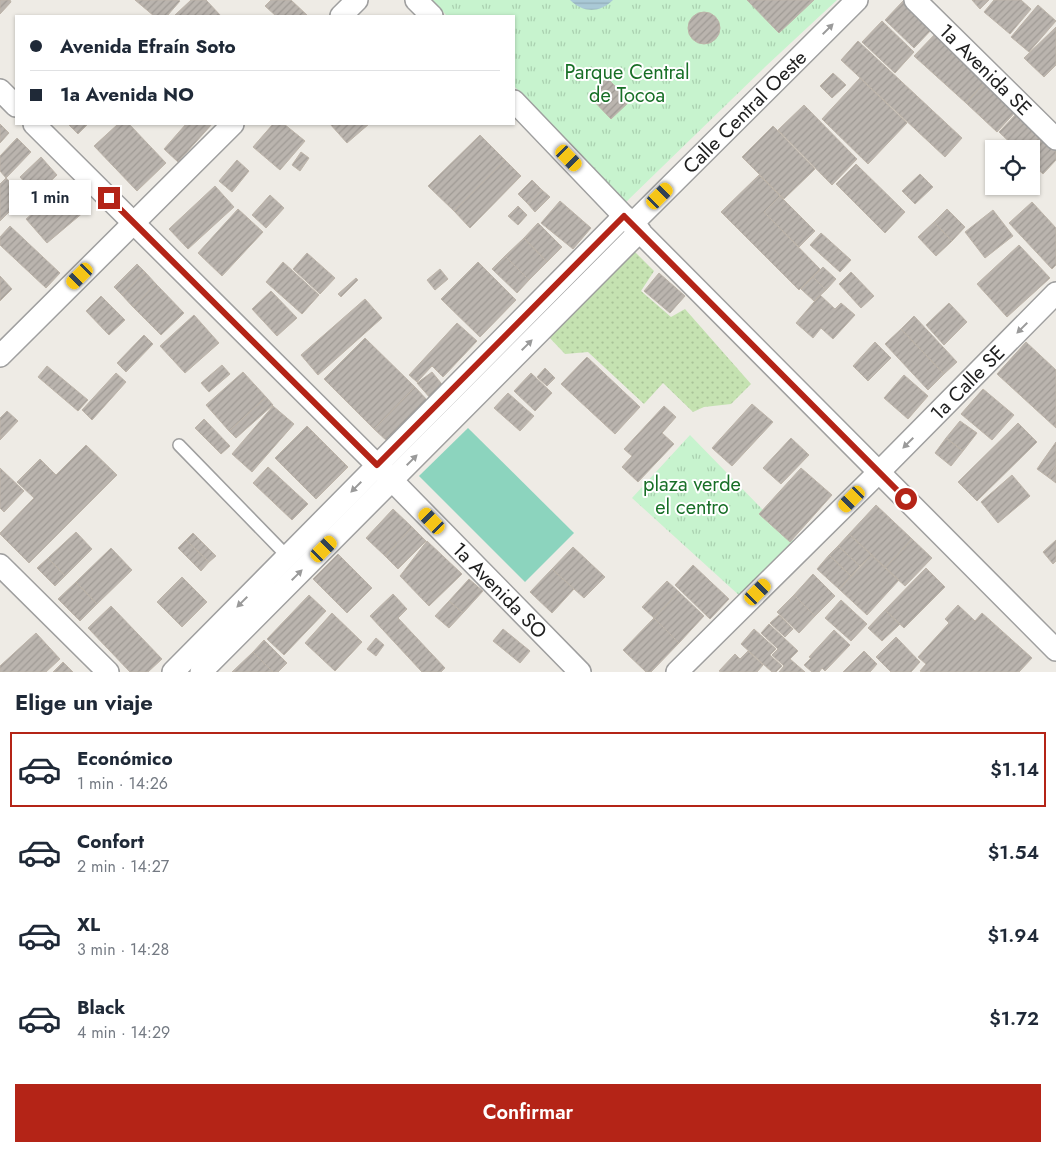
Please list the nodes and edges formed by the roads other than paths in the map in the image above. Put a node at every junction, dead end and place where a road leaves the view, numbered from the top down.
1 (357, 0) edge
2 (416, 0) edge
3 (857, 0) edge
4 (915, 0) edge
5 (342, 15) edge
6 (431, 15) edge
7 (0, 90) edge
8 (515, 102) edge
9 (15, 105) edge
10 (35, 125) edge
11 (232, 125) edge
12 (1056, 139) edge
13 (134, 222) junction
14 (632, 223) junction
15 (1056, 293) edge
16 (0, 356) edge
17 (179, 445) dead end
18 (377, 465) junction
19 (879, 472) junction
20 (392, 480) junction
21 (287, 556) junction
22 (0, 565) edge
23 (1056, 650) edge
24 (108, 672) edge
25 (172, 672) edge
26 (201, 672) edge
27 (580, 672) edge
28 (677, 672) edge

1 - 5 street
2 - 6 street
14 -> 3 street, Calle Central Oeste
4 - 12 street, 1a Avenida SE
7 - 9 street
8 - 14 street
10 - 13 street, 1a Avenida SO
11 - 13 street
13 - 16 street
13 - 18 street, 1a Avenida SO
14 - 18 street, Calle Central Oeste
14 - 19 street
20 -> 14 street
15 -> 19 street, 1a Calle SE
17 - 21 lane
18 - 20 street, 1a Avenida SO
18 -> 21 street, Calle Central Oeste
19 - 23 street
19 - 28 street, 1a Calle SE
26 -> 20 street
20 - 27 street, 1a Avenida SO
21 -> 25 street, Calle Central Oeste
22 - 24 street

